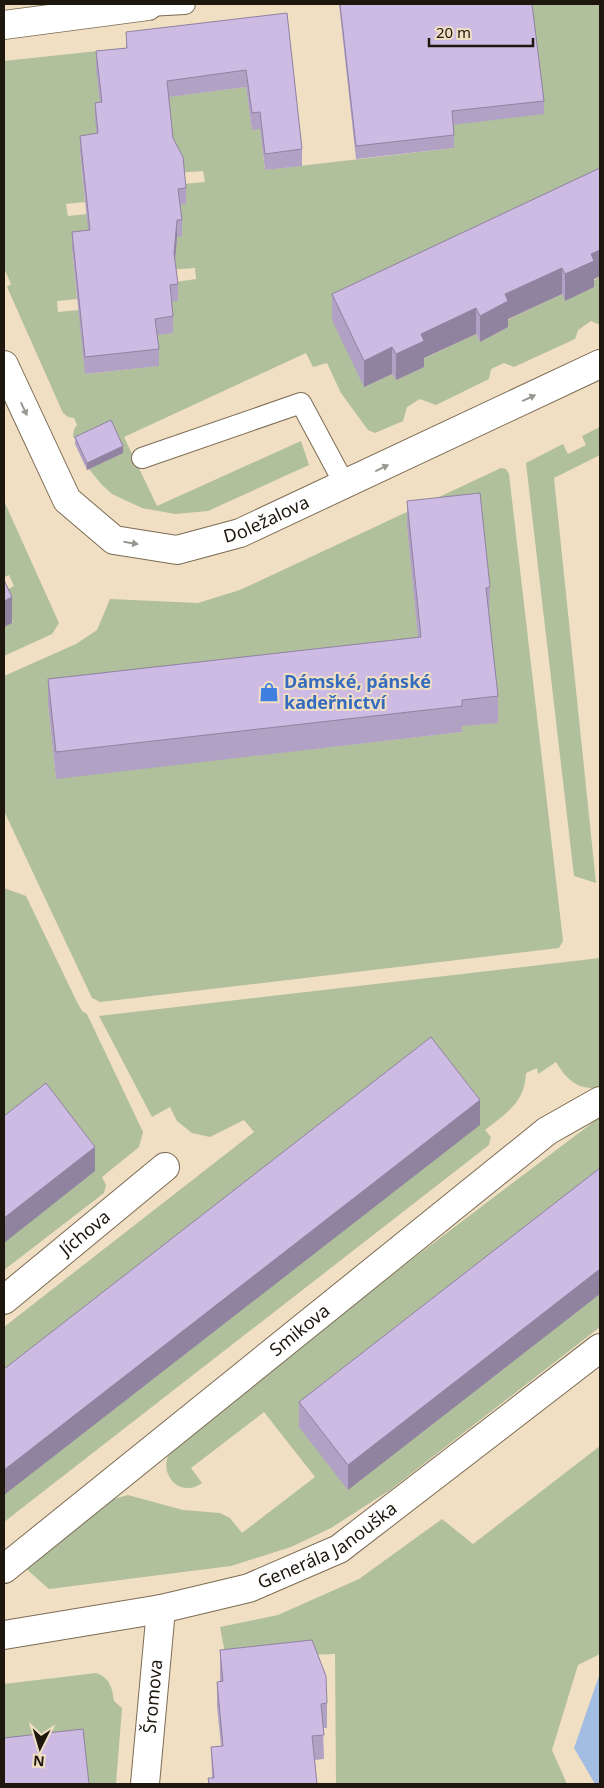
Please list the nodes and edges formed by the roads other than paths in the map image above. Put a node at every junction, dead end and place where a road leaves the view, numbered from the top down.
1 (185, 4) edge
2 (148, 5) edge
3 (4, 25) edge
4 (600, 364) edge
5 (4, 365) edge
6 (142, 458) dead end
7 (345, 485) junction
8 (600, 1101) edge
9 (166, 1167) dead end
10 (4, 1300) edge
11 (600, 1348) edge
12 (4, 1568) edge
13 (160, 1609) junction
14 (4, 1635) edge
15 (144, 1784) edge

1 - 2 lane
2 - 3 street
7 -> 4 street, Doležalova
5 -> 7 street, Doležalova
6 - 7 lane
8 - 12 street, Smikova
9 - 10 street, Jíchova
11 - 13 street, Generála Janouška
13 - 14 street, Generála Janouška
13 - 15 street, Šromova

